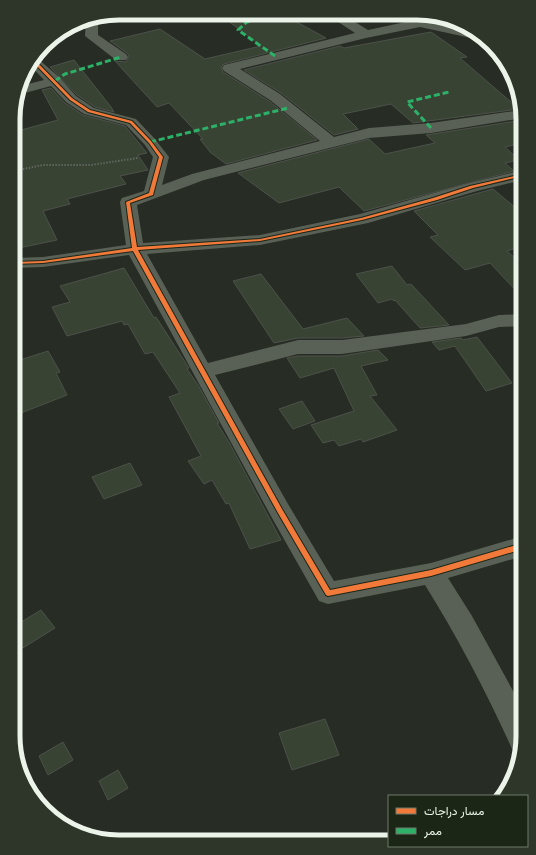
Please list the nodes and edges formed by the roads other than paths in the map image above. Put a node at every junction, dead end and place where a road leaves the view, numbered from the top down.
1 (342, 20) edge
2 (431, 21) edge
3 (92, 24) edge
4 (418, 24) junction
5 (467, 33) edge
6 (366, 34) junction
7 (121, 57) dead end
8 (37, 64) edge
9 (55, 81) junction
10 (24, 90) edge
11 (516, 115) edge
12 (332, 143) junction
13 (516, 177) edge
14 (151, 194) junction
15 (135, 249) junction
16 (20, 263) edge
17 (516, 320) edge
18 (203, 371) junction
19 (516, 548) edge
20 (431, 573) junction
21 (516, 727) edge

1 - 6 street
2 - 4 street
3 - 7 street
4 - 5 street
4 - 6 street
6 - 12 street
8 - 9 street
9 - 10 street
9 - 14 street
11 - 12 street
12 - 14 street
13 - 15 street
14 - 15 street
15 - 16 street
15 - 18 street
17 - 18 street
18 - 20 street
19 - 20 street
20 - 21 street

